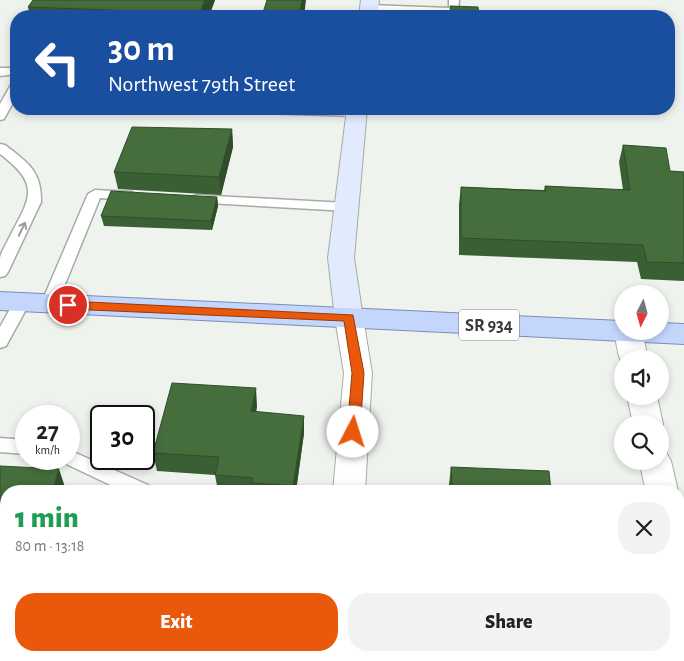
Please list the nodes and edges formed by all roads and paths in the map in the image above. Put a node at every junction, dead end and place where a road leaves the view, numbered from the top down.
1 (454, 6) edge
2 (369, 8) edge
3 (10, 97) edge
4 (356, 115) edge
5 (0, 116) edge
6 (0, 148) edge
7 (144, 197) edge
8 (182, 199) edge
9 (347, 206) junction
10 (0, 272) edge
11 (11, 302) edge
12 (49, 304) junction
13 (349, 318) junction
14 (614, 331) edge
15 (669, 333) edge
16 (684, 334) edge
17 (0, 342) edge
18 (0, 445) edge
19 (15, 446) edge
20 (80, 462) edge
21 (657, 470) edge
22 (128, 485) edge
23 (349, 485) edge
24 (661, 485) edge

1 - 2 lane
3 - 5 lane
4 - 9 main road
10 -> 6 lane
7 - 12 lane
8 - 9 lane
9 - 13 main road
11 - 12 main road, SR 934
11 - 17 lane
12 - 13 main road, SR 934
13 - 14 main road, SR 934
13 - 23 street
15 - 16 main road, SR 934
18 - 19 lane
20 - 22 lane
21 - 24 street

